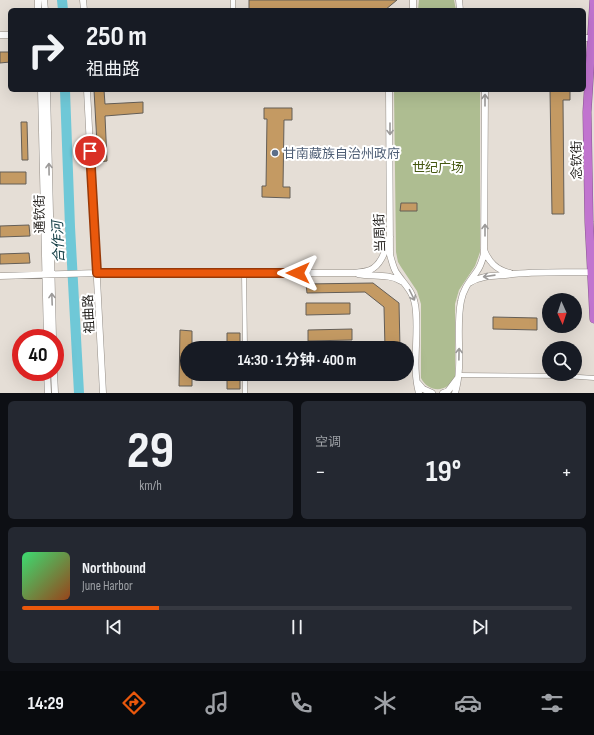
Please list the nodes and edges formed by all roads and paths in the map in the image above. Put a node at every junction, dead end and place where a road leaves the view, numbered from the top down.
1 (594, 0) edge
2 (590, 38) edge
3 (41, 92) edge
4 (47, 92) edge
5 (87, 92) edge
6 (389, 92) edge
7 (485, 92) edge
8 (390, 237) junction
9 (484, 250) junction
10 (354, 272) junction
11 (592, 272) edge
12 (97, 273) junction
13 (244, 273) junction
14 (513, 273) junction
15 (48, 274) junction
16 (0, 276) edge
17 (405, 284) junction
18 (467, 285) junction
19 (594, 319) edge
20 (47, 329) edge
21 (52, 329) edge
22 (244, 341) edge
23 (416, 377) junction
24 (458, 377) junction
25 (594, 378) edge
26 (47, 381) edge
27 (54, 381) edge
28 (245, 381) edge
29 (48, 393) edge
30 (55, 393) edge
31 (103, 393) edge
32 (245, 393) edge
33 (419, 393) edge
34 (432, 393) edge
35 (443, 393) edge
36 (455, 393) edge

1 - 2 highway, 念钦街
2 - 11 highway, 念钦街
3 - 15 main road
15 -> 4 main road, 通钦街
5 - 12 main road, 祖曲路
6 -> 8 main road, 当周街
9 -> 7 main road
8 - 10 main road
8 - 17 main road, 当周街
9 - 14 main road
9 - 18 main road
10 - 13 main road
10 - 17 main road
11 - 14 main road
11 - 19 highway, 念钦街
12 - 13 main road
12 - 15 main road
12 - 31 main road, 祖曲路
13 - 22 street
14 -> 18 main road
15 - 16 main road
15 - 20 main road
21 -> 15 main road, 通钦街
17 -> 23 main road, 当周街
24 -> 18 main road
23 - 33 main road, 当周街
23 - 34 main road
24 - 25 street
24 - 35 main road
24 - 36 main road
26 - 29 main road
27 - 30 main road
28 - 32 street

